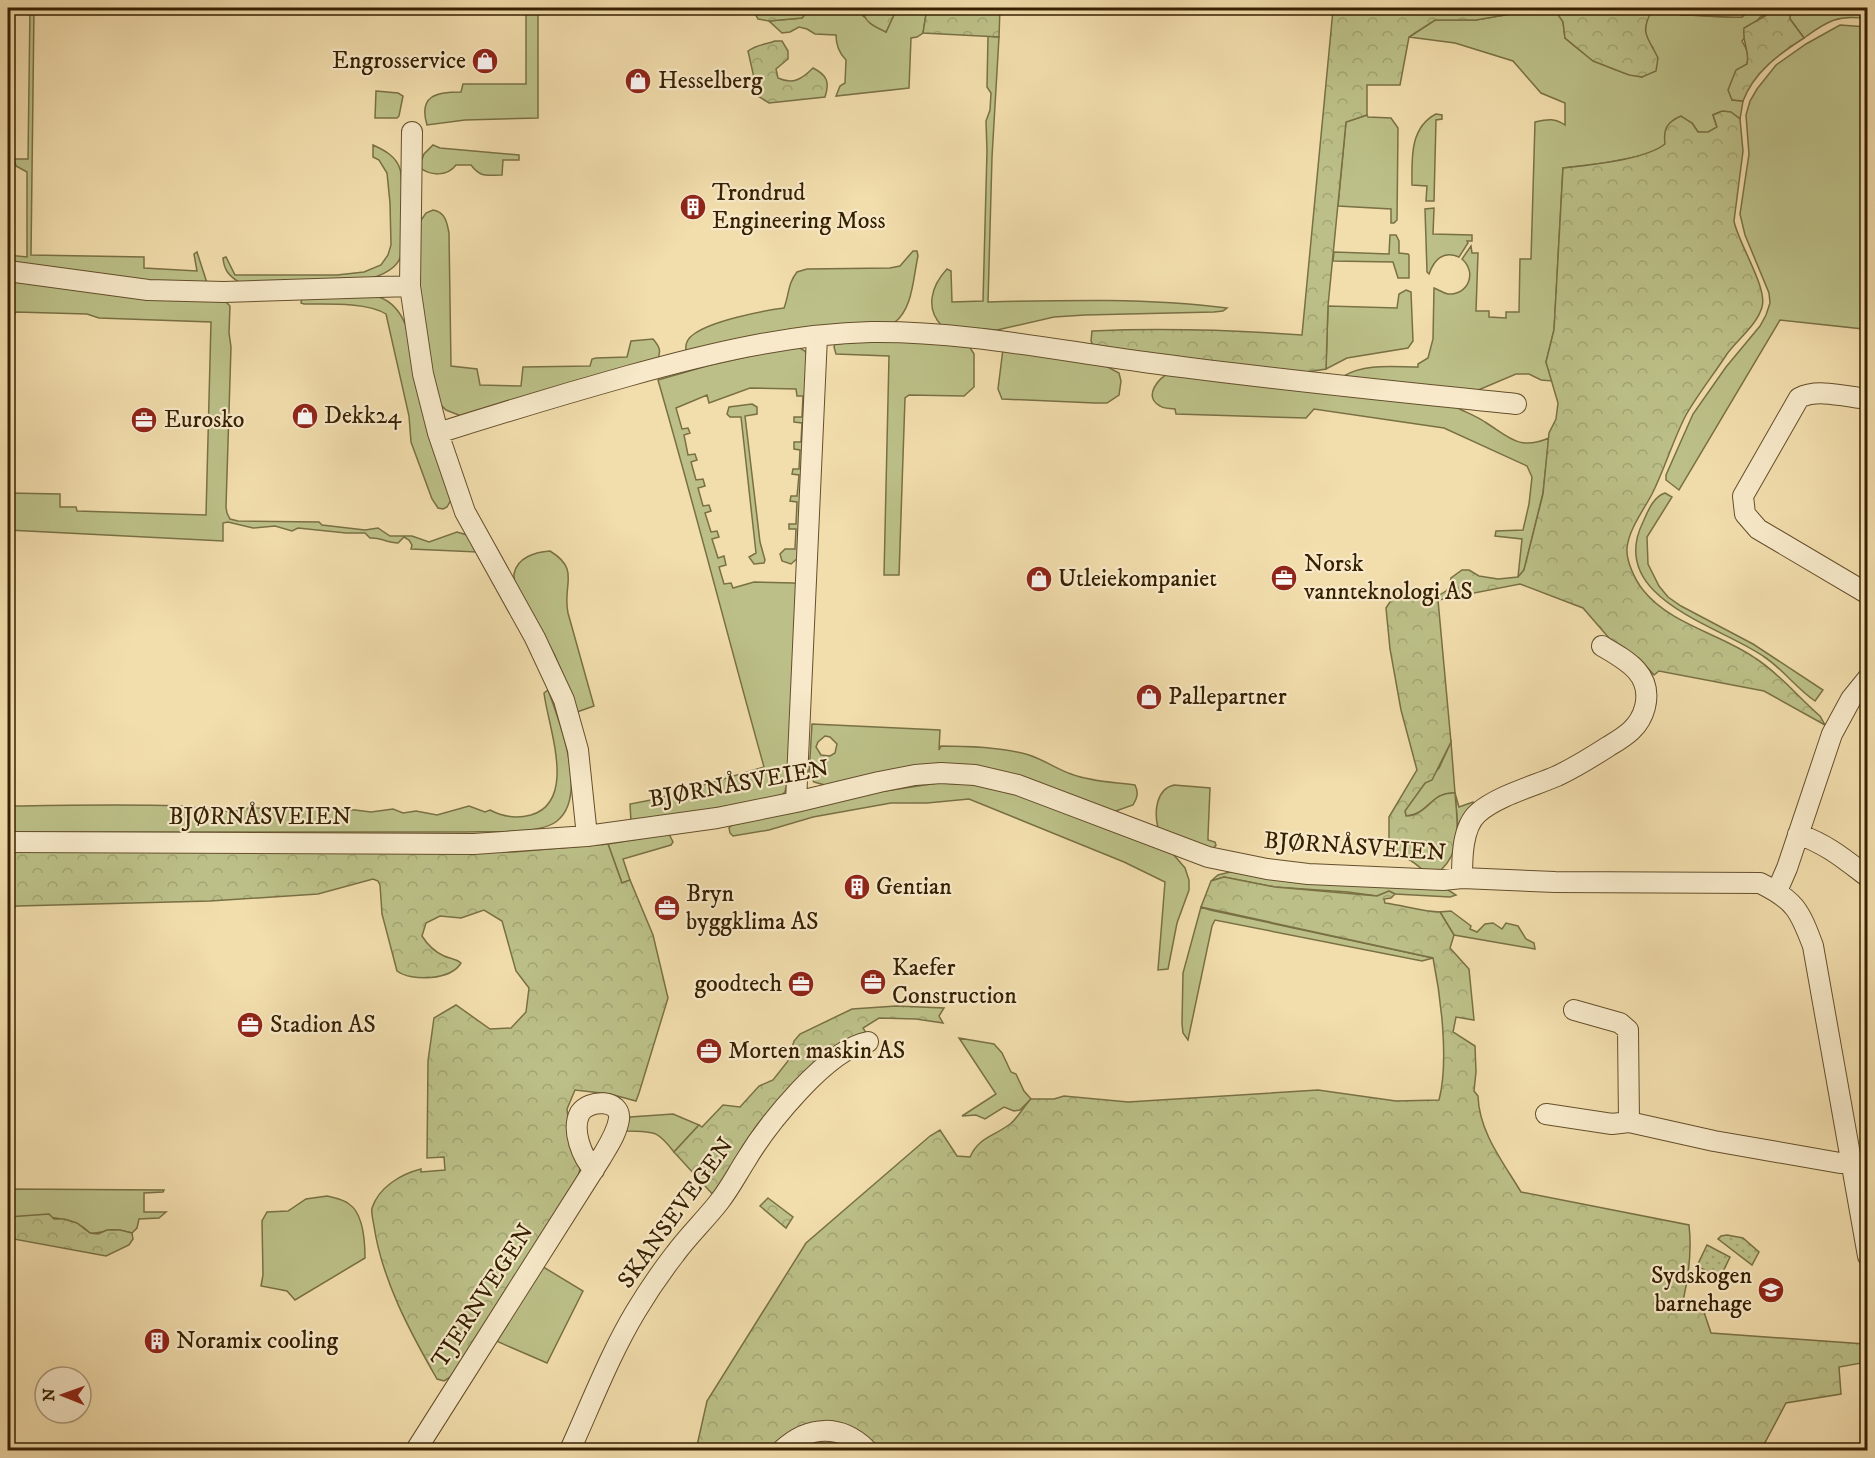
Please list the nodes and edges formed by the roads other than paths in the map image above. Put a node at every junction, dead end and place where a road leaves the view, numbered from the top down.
1 (412, 132) dead end
2 (8, 271) edge
3 (410, 286) junction
4 (817, 336) junction
5 (1868, 399) edge
6 (1516, 404) dead end
7 (438, 434) junction
8 (1868, 594) edge
9 (1602, 646) dead end
10 (1868, 678) edge
11 (796, 802) junction
12 (1798, 834) junction
13 (587, 836) junction
14 (8, 842) edge
15 (1868, 877) edge
16 (1462, 878) junction
17 (1777, 891) junction
18 (1574, 1010) dead end
19 (868, 1042) dead end
20 (1546, 1114) dead end
21 (1629, 1122) junction
22 (1850, 1162) junction
23 (594, 1170) dead end
24 (1868, 1256) edge
25 (416, 1450) edge
26 (570, 1450) edge
27 (782, 1450) edge
28 (867, 1450) edge

1 - 3 street
2 - 3 street
3 - 7 street
4 - 6 street
4 - 7 street
4 - 11 street
5 - 8 street
7 - 13 street
9 - 16 street, BJØRNÅSVEIEN
10 - 12 street
11 - 13 street, BJØRNÅSVEIEN
11 - 16 street, BJØRNÅSVEIEN
12 - 15 street
12 - 17 street
13 - 14 street, BJØRNÅSVEIEN
16 - 17 street, BJØRNÅSVEIEN
17 - 22 street, BJØRNÅSVEIEN
18 - 21 street
19 - 26 street, SKANSEVEGEN
20 - 21 street
21 - 22 street
22 - 24 street, BJØRNÅSVEIEN
23 - 25 street, TJERNVEGEN
27 - 28 street

